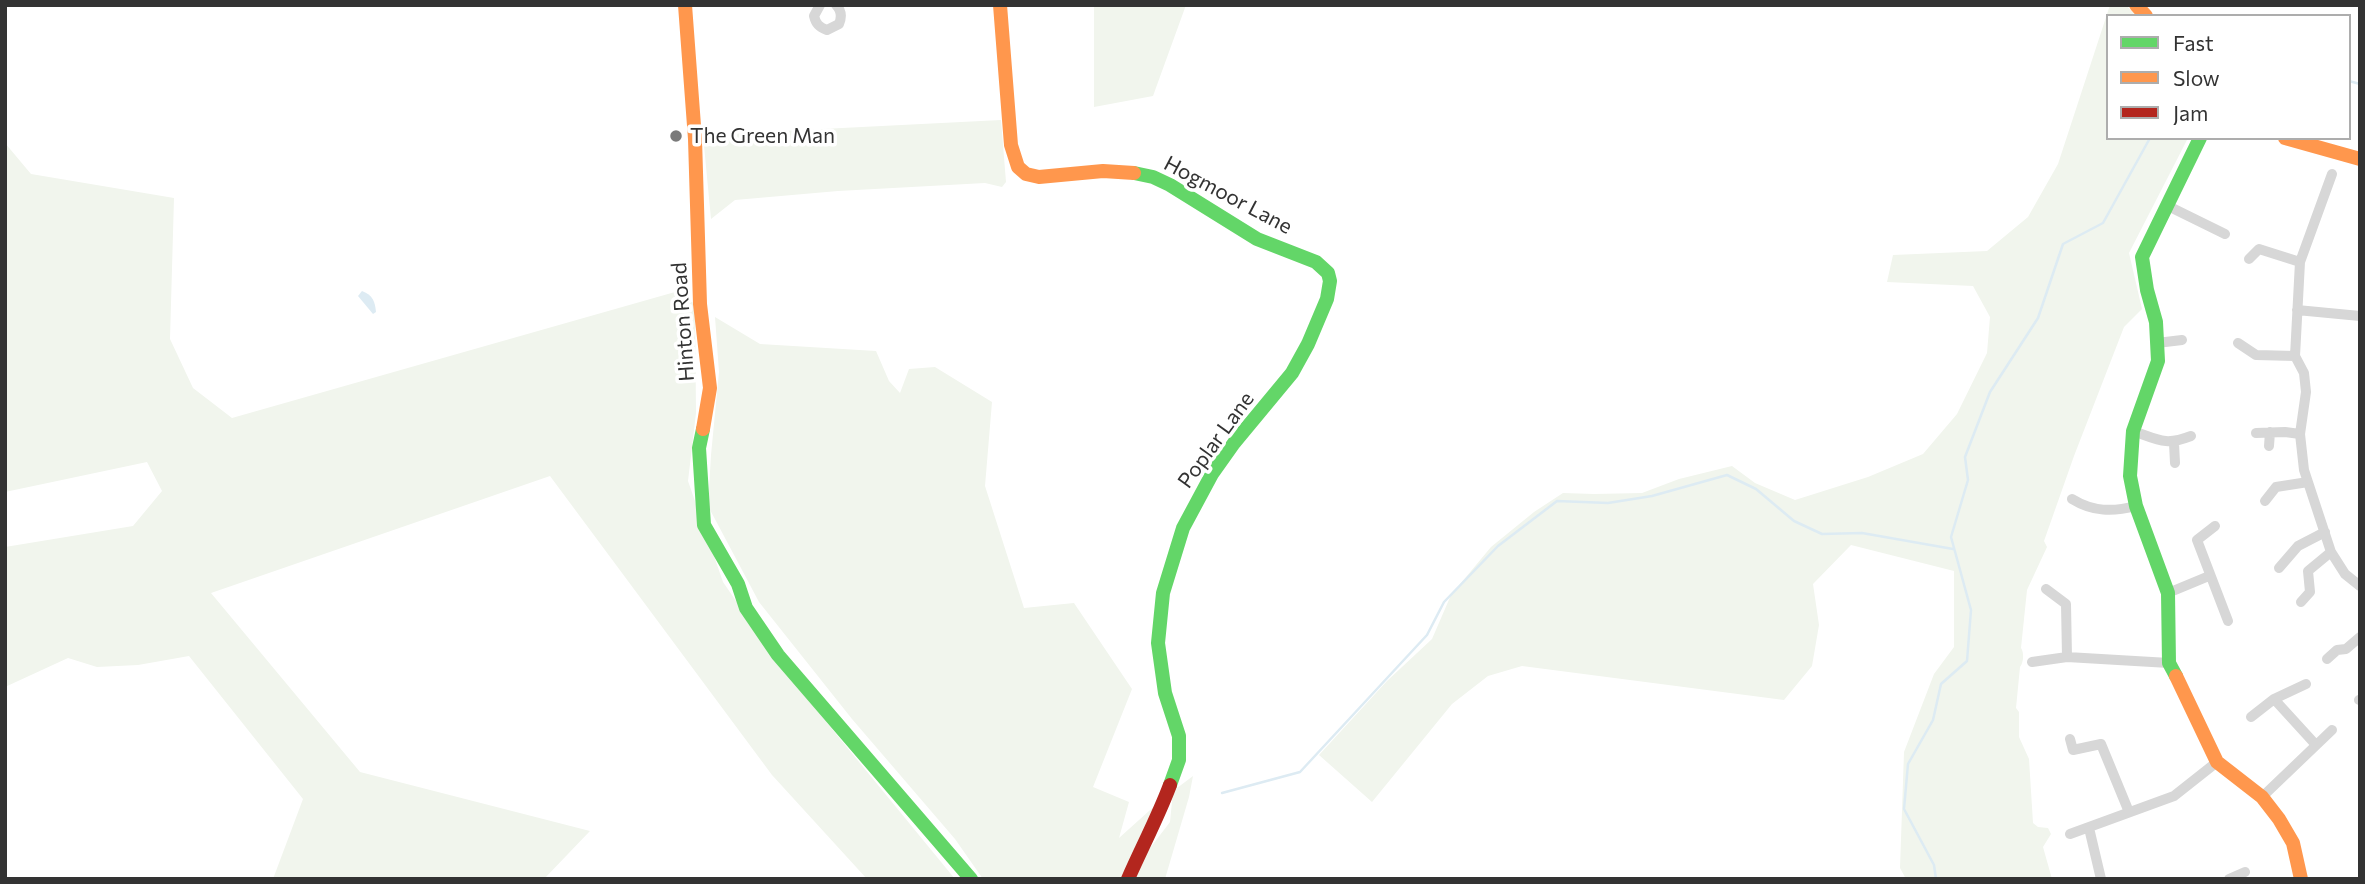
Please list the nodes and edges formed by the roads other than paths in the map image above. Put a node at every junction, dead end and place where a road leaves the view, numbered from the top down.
1 (685, 5) edge
2 (820, 5) edge
3 (836, 5) edge
4 (1000, 5) edge
5 (2199, 140) edge
6 (2292, 140) edge
7 (2360, 159) edge
8 (2332, 174) dead end
9 (2166, 205) junction
10 (2225, 234) dead end
11 (2249, 259) dead end
12 (2300, 262) junction
13 (1328, 273) joint
14 (2297, 310) junction
15 (2360, 316) edge
16 (2182, 340) dead end
17 (2157, 343) junction
18 (2238, 343) dead end
19 (2295, 356) junction
20 (2133, 431) junction
21 (2270, 432) junction
22 (2256, 433) dead end
23 (2300, 433) junction
24 (2192, 436) dead end
25 (2174, 443) junction
26 (2269, 446) dead end
27 (2175, 463) dead end
28 (2308, 482) junction
29 (2073, 499) dead end
30 (2265, 501) dead end
31 (2136, 506) junction
32 (2215, 526) dead end
33 (2325, 532) junction
34 (2331, 552) junction
35 (2279, 568) dead end
36 (2210, 576) junction
37 (2360, 586) edge
38 (2046, 589) dead end
39 (2168, 593) junction
40 (2078, 600) dead end
41 (2301, 602) dead end
42 (2066, 604) junction
43 (2228, 621) dead end
44 (2360, 637) edge
45 (2067, 657) junction
46 (2327, 659) dead end
47 (2032, 662) dead end
48 (2169, 663) junction
49 (2306, 684) dead end
50 (2274, 699) junction
51 (2251, 717) dead end
52 (2332, 730) dead end
53 (2099, 732) dead end
54 (2101, 744) junction
55 (2072, 745) dead end
56 (2316, 745) junction
57 (2217, 762) junction
58 (2262, 797) junction
59 (2129, 813) junction
60 (2089, 828) junction
61 (2070, 834) dead end
62 (2245, 872) dead end
63 (971, 879) edge
64 (1128, 879) edge
65 (2101, 879) edge
66 (2229, 879) edge
67 (2301, 879) edge

1 - 63 street, Hinton Road
2 - 3 street
4 - 13 street, Hogmoor Lane
5 - 9 street
6 - 7 street
8 - 12 street
9 - 10 street
9 - 17 street
11 - 12 street
12 - 14 street
13 - 64 street, Poplar Lane
14 - 15 street
14 - 19 street
16 - 17 street
17 - 20 street
18 - 19 street
19 - 23 street
20 - 25 street
20 - 31 street
21 - 22 street
21 - 23 street
21 - 26 street
23 - 28 street
24 - 25 street
25 - 27 street
28 - 30 street
28 - 33 street
29 - 31 street
31 - 39 street
32 - 36 street
33 - 34 street
33 - 35 street
34 - 37 street
34 - 41 street
36 - 39 street
36 - 43 street
38 - 42 street
39 - 48 street
40 - 42 street
42 - 45 street
44 - 46 street
45 - 47 street
45 - 48 street
48 - 57 street
49 - 50 street
50 - 51 street
50 - 56 street
52 - 56 street
53 - 54 street
54 - 55 street
54 - 59 street
56 - 58 street
57 - 58 street
57 - 59 street
58 - 67 street
59 - 60 street
60 - 61 street
60 - 65 street
62 - 66 street

